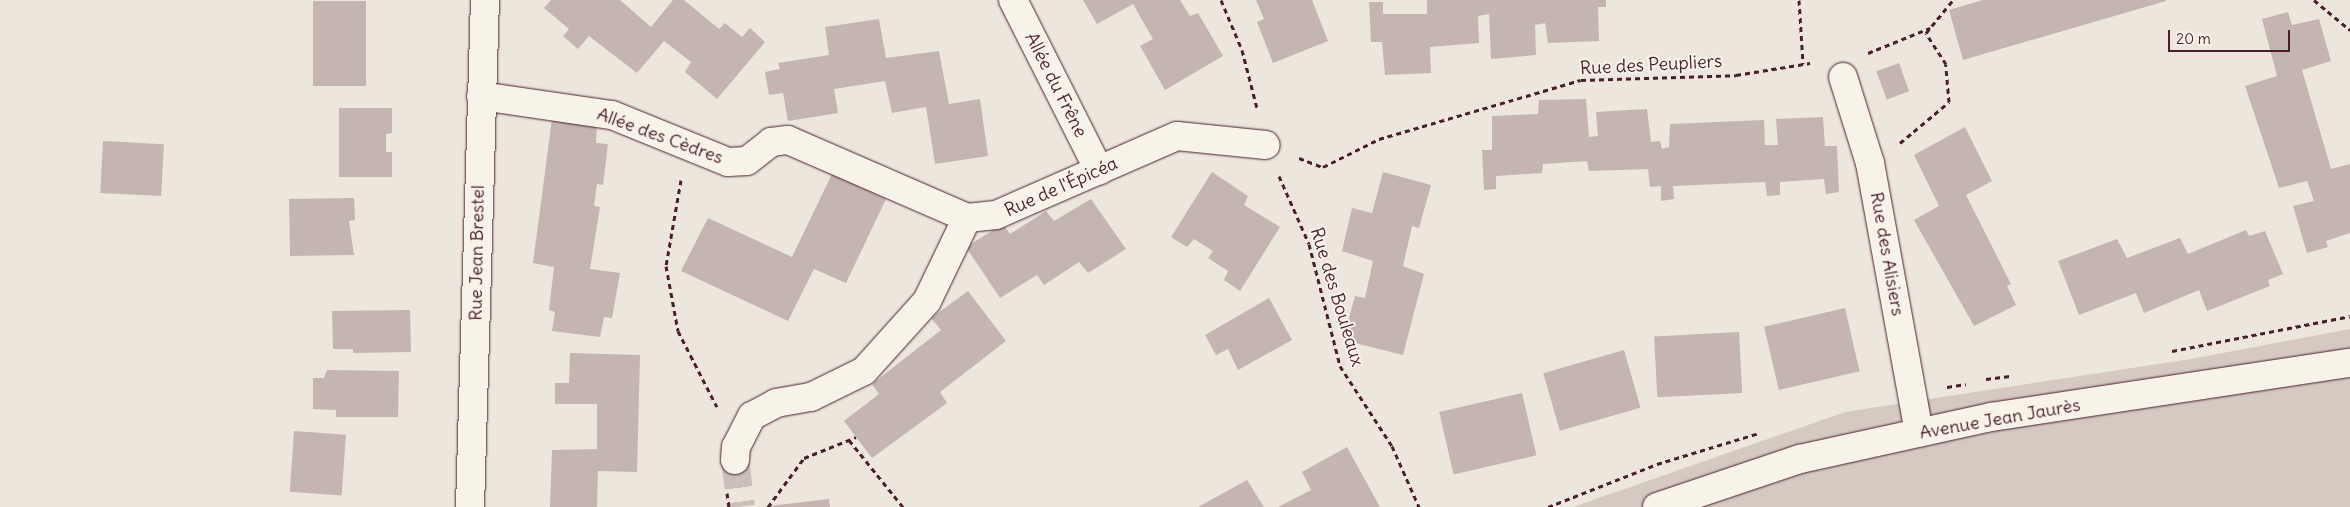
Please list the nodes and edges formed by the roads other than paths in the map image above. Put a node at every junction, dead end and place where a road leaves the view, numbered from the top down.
1 (485, 0) edge
2 (1012, 0) edge
3 (1843, 77) dead end
4 (481, 96) junction
5 (1266, 145) road end
6 (1099, 170) junction
7 (966, 218) junction
8 (2350, 363) edge
9 (1919, 433) junction
10 (735, 460) tunnel mouth
11 (470, 507) edge
12 (1657, 507) edge

1 - 4 street, Rue Jean Brestel
2 - 6 street, Allée du Frêne
3 - 9 street, Rue des Alisiers
4 - 7 street, Allée des Cèdres
4 - 11 street, Rue Jean Brestel
5 - 6 street, Rue de l'Épicéa
6 - 7 street, Rue de l'Épicéa
7 - 10 street
8 - 9 street, Avenue Jean Jaurès
9 - 12 street, Avenue Jean Jaurès

